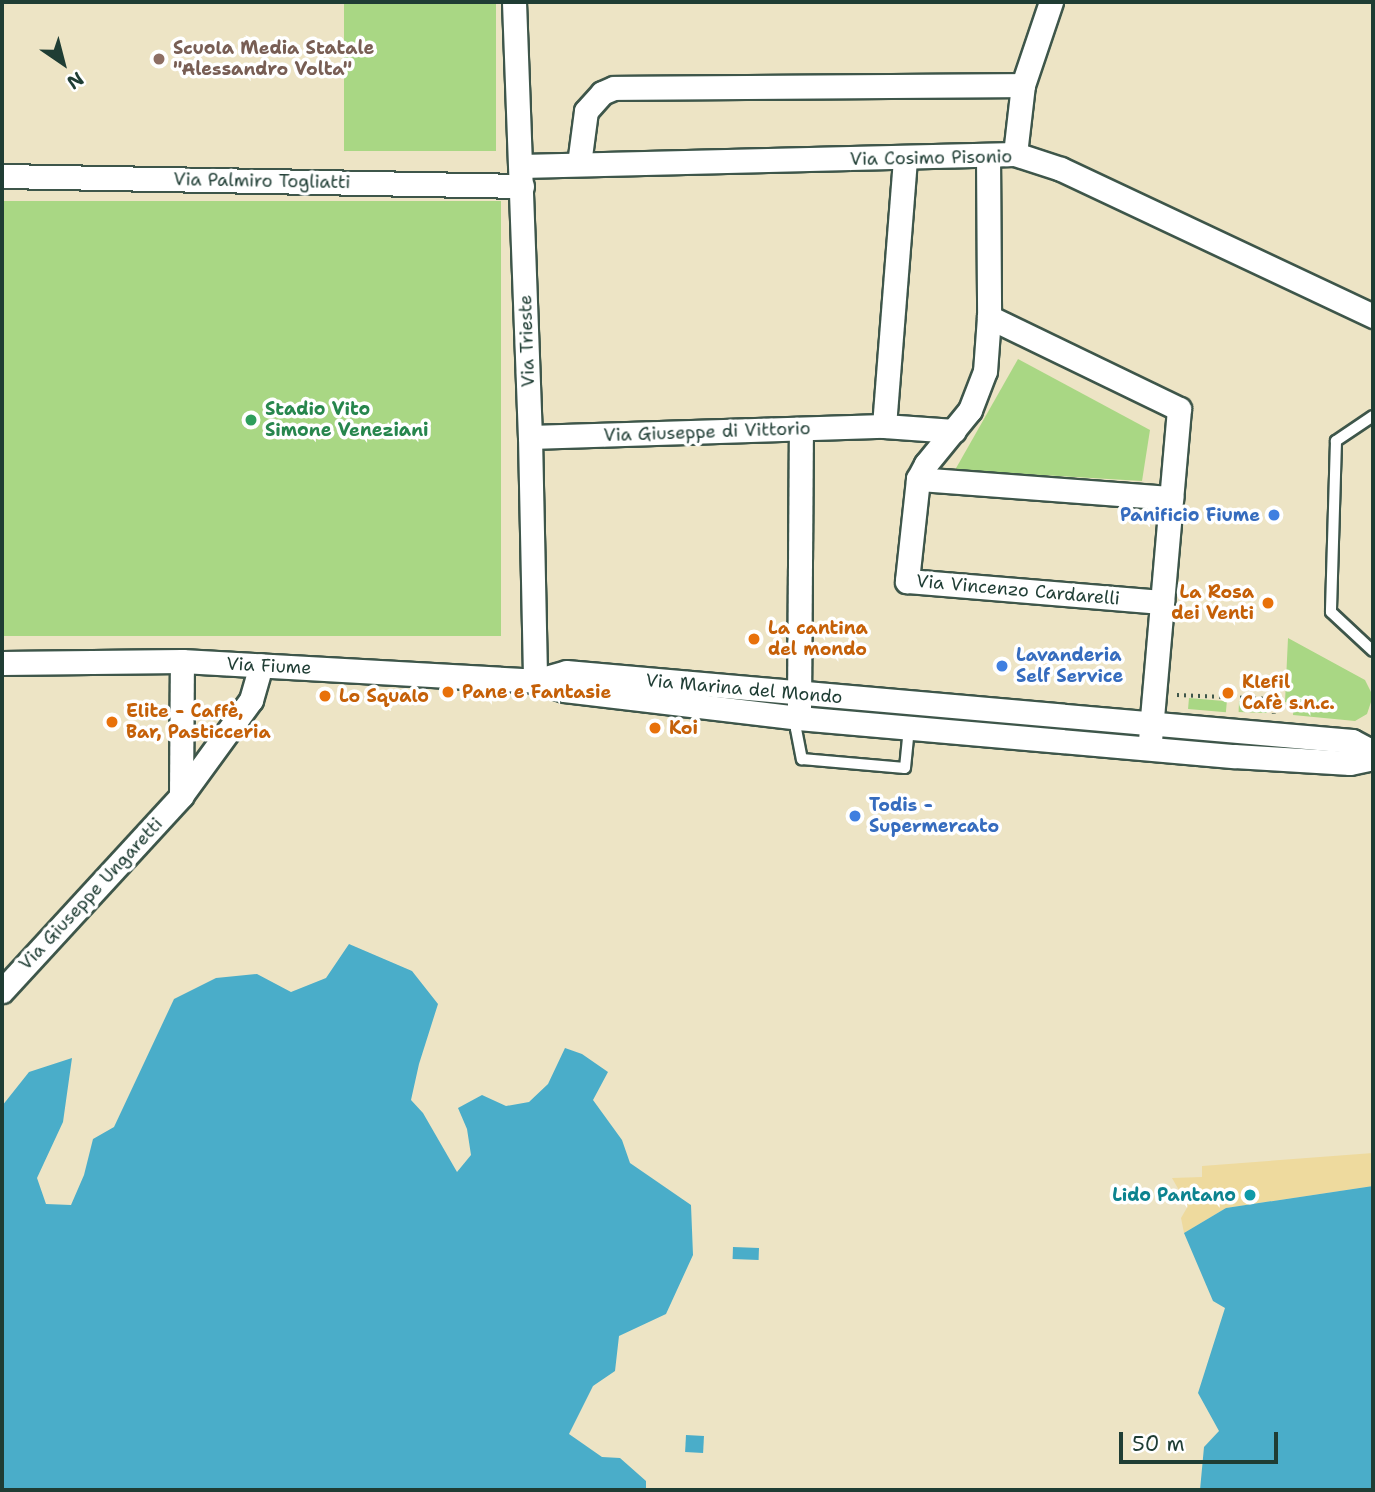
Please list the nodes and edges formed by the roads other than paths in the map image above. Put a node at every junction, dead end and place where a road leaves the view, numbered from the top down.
1 (514, 2) edge
2 (1051, 2) edge
3 (1023, 85) junction
4 (1014, 154) junction
5 (988, 155) junction
6 (905, 159) junction
7 (579, 164) junction
8 (2, 176) edge
9 (522, 176) junction
10 (1373, 316) edge
11 (989, 317) junction
12 (1373, 416) edge
13 (884, 426) junction
14 (801, 429) junction
15 (954, 431) junction
16 (530, 438) junction
17 (918, 479) junction
18 (1171, 498) junction
19 (1162, 602) junction
20 (1373, 651) edge
21 (182, 661) junction
22 (2, 663) edge
23 (261, 665) junction
24 (535, 681) junction
25 (799, 706) junction
26 (1151, 726) junction
27 (909, 728) junction
28 (1149, 750) junction
29 (1373, 752) edge
30 (1373, 758) edge
31 (181, 796) junction
32 (2, 991) edge

1 - 9 street, Via Trieste
2 - 3 street
3 - 4 street
3 - 7 street
4 - 5 street, Via Cosimo Pisonio
4 - 10 street, Via Cosimo Pisonio
5 - 6 street, Via Cosimo Pisonio
5 - 11 street, Via Vincenzo Cardarelli
6 - 7 street, Via Cosimo Pisonio
6 - 13 street
7 - 9 street, Via Cosimo Pisonio
8 - 9 street, Via Palmiro Togliatti
9 - 16 street, Via Trieste
11 - 15 street, Via Vincenzo Cardarelli
11 - 18 street
12 - 20 lane
13 - 14 street, Via Giuseppe di Vittorio
13 - 15 street, Via Giuseppe di Vittorio
14 - 16 street, Via Giuseppe di Vittorio
14 - 25 street
15 - 17 street, Via Vincenzo Cardarelli
16 - 24 street, Via Trieste
17 - 18 street
17 - 19 street, Via Vincenzo Cardarelli
18 - 19 street
19 - 26 street
21 - 22 street, Via Fiume
21 - 23 street, Via Fiume
21 - 31 street
23 - 24 street, Via Fiume
23 - 31 street, Via Giuseppe Ungaretti
24 - 25 street, Via Marina del Mondo
25 - 26 street, Via Marina del Mondo
25 - 27 street, Via Marina del Mondo
25 - 27 lane
26 - 28 street
26 - 29 street, Via Marina del Mondo
27 - 28 street, Via Marina del Mondo
28 - 30 street, Via Marina del Mondo
31 - 32 street, Via Giuseppe Ungaretti

